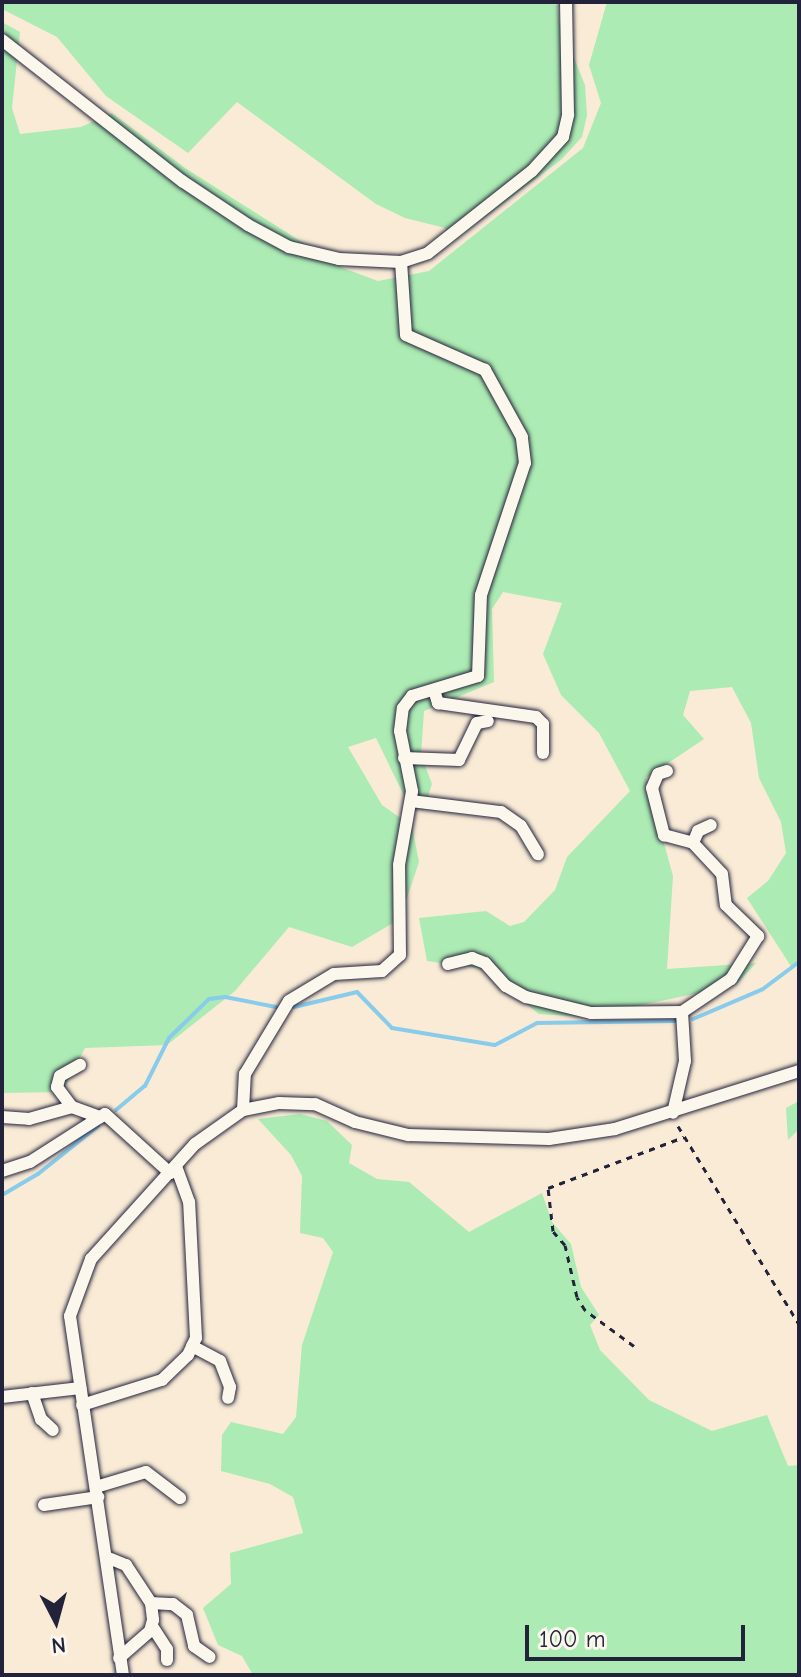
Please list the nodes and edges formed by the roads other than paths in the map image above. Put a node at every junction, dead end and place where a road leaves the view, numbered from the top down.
1 (566, 2) edge
2 (2, 40) edge
3 (401, 262) junction
4 (434, 690) junction
5 (488, 721) dead end
6 (543, 753) dead end
7 (404, 758) junction
8 (667, 771) dead end
9 (411, 801) junction
10 (711, 825) dead end
11 (693, 843) junction
12 (538, 854) dead end
13 (448, 964) dead end
14 (682, 1012) junction
15 (80, 1065) dead end
16 (799, 1071) edge
17 (72, 1107) junction
18 (243, 1110) junction
19 (671, 1113) junction
20 (2, 1117) edge
21 (100, 1117) junction
22 (173, 1169) junction
23 (2, 1171) edge
24 (192, 1346) junction
25 (80, 1388) junction
26 (32, 1393) junction
27 (2, 1397) edge
28 (228, 1398) dead end
29 (82, 1405) junction
30 (53, 1430) dead end
31 (97, 1492) junction
32 (180, 1498) dead end
33 (44, 1505) dead end
34 (106, 1557) junction
35 (151, 1603) junction
36 (152, 1626) junction
37 (210, 1657) dead end
38 (119, 1658) junction
39 (167, 1660) dead end
40 (123, 1675) edge

1 - 3 street
2 - 3 street
3 - 4 street
4 - 6 street
4 - 7 street
5 - 7 street
7 - 9 street
8 - 11 street
9 - 12 street
9 - 18 street
10 - 11 street
11 - 14 street
13 - 14 street
14 - 19 street
15 - 17 street
16 - 19 street
17 - 20 street
17 - 21 street
18 - 19 street
18 - 22 street
21 - 22 street
21 - 23 street
22 - 24 street
22 - 25 street
24 - 28 street
24 - 29 street
25 - 26 street
25 - 29 street
26 - 27 street
26 - 30 street
29 - 31 street
31 - 32 street
31 - 33 street
31 - 34 street
34 - 35 street
34 - 38 street
35 - 36 street
35 - 37 street
36 - 38 street
36 - 39 street
38 - 40 street

